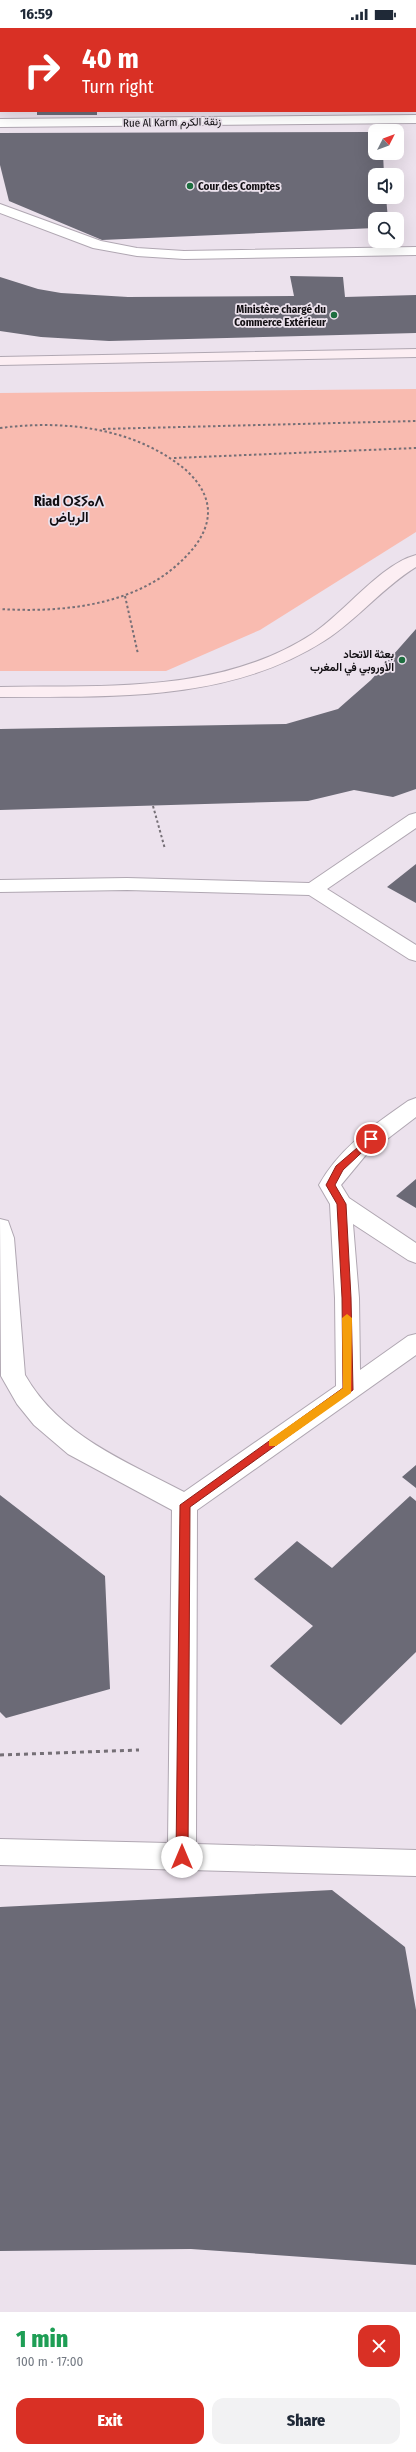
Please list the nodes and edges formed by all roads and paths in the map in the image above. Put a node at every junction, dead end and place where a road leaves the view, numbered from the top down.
1 (346, 115) edge
2 (416, 119) edge
3 (0, 123) edge
4 (0, 208) edge
5 (416, 251) edge
6 (416, 353) edge
7 (0, 361) edge
8 (416, 421) edge
9 (0, 428) edge
10 (98, 430) junction
11 (416, 448) edge
12 (173, 458) junction
13 (416, 560) edge
14 (0, 609) edge
15 (0, 692) edge
16 (153, 806) dead end
17 (416, 818) edge
18 (175, 885) junction
19 (0, 886) edge
20 (313, 889) junction
21 (416, 954) edge
22 (416, 1106) edge
23 (341, 1204) junction
24 (0, 1227) edge
25 (416, 1254) edge
26 (416, 1343) edge
27 (348, 1390) junction
28 (185, 1505) junction
29 (183, 1748) junction
30 (0, 1755) edge
31 (0, 1852) edge
32 (182, 1857) junction
33 (416, 1863) edge

1 - 2 street, Rue Al Karm زنقة الكرم
1 - 3 street, Rue Al Karm زنقة الكرم
4 - 5 street
6 - 7 street
8 - 10 path
9 - 10 path
10 - 12 path
11 - 12 path
12 - 14 path
13 - 15 street
16 - 18 path
17 - 20 street
18 - 19 street
18 - 20 street
20 - 21 street
22 - 23 street
23 - 25 street
23 - 27 street
24 - 28 street
26 - 27 street
27 - 28 street
28 - 29 street
29 - 30 path
29 - 32 street
31 - 32 street
32 - 33 street

